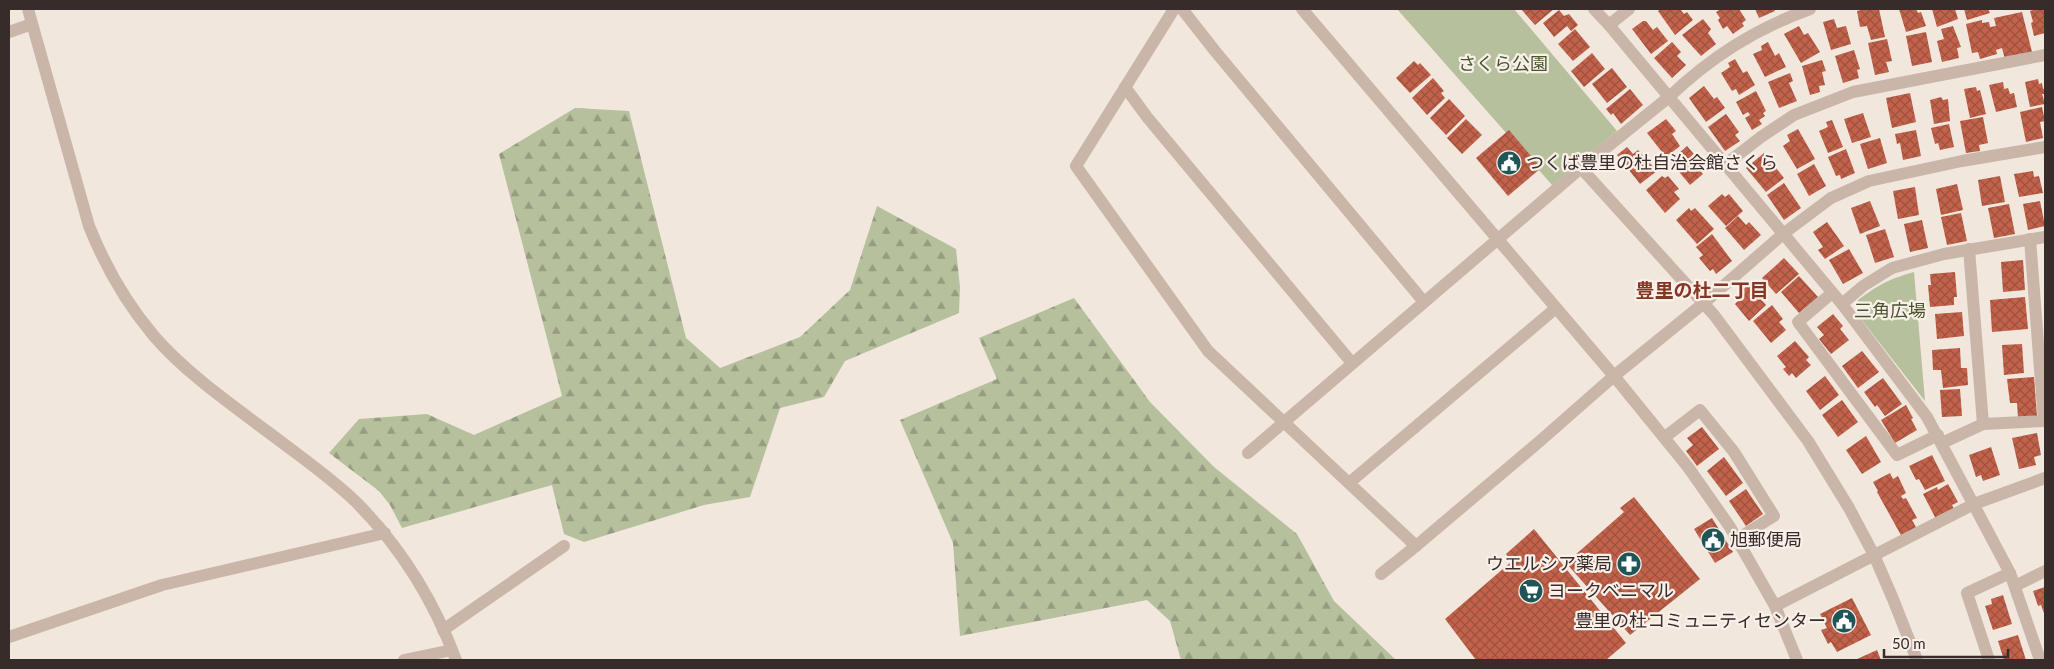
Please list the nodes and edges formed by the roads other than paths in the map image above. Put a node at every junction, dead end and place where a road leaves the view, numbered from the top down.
1 (28, 9) edge
2 (1174, 9) edge
3 (1182, 9) edge
4 (1302, 9) edge
5 (1594, 9) edge
6 (1629, 9) edge
7 (1810, 9) edge
8 (32, 24) junction
9 (1609, 25) junction
10 (9, 32) edge
11 (2045, 55) edge
12 (1125, 87) junction
13 (1669, 97) junction
14 (2045, 147) edge
15 (1726, 164) junction
16 (1581, 168) junction
17 (1783, 234) junction
18 (2045, 237) edge
19 (1498, 240) junction
20 (2030, 240) junction
21 (1970, 249) junction
22 (1832, 293) junction
23 (1424, 302) junction
24 (1704, 303) junction
25 (1842, 304) junction
26 (1556, 308) junction
27 (1352, 363) junction
28 (1614, 376) junction
29 (1284, 421) junction
30 (1983, 424) junction
31 (1664, 437) junction
32 (1940, 439) junction
33 (1248, 452) dead end
34 (2045, 478) edge
35 (1349, 483) junction
36 (1974, 504) junction
37 (385, 533) junction
38 (1737, 539) junction
39 (564, 546) dead end
40 (1416, 546) junction
41 (1874, 555) junction
42 (2045, 571) edge
43 (2010, 573) junction
44 (1380, 574) dead end
45 (2015, 586) junction
46 (1775, 606) junction
47 (444, 630) junction
48 (9, 636) edge
49 (454, 655) edge
50 (404, 660) edge
51 (1797, 660) edge
52 (1917, 660) edge
53 (1989, 660) edge
54 (2040, 660) edge

1 - 8 street
2 - 12 street
3 - 23 street
4 - 19 street
5 - 9 street
6 - 9 street
7 - 13 street
8 - 10 street
8 - 37 street
9 - 13 street
11 - 15 street
12 - 27 street
12 - 29 street
13 - 15 street
13 - 16 street
14 - 17 street
15 - 17 street
16 - 19 street
16 - 24 street
17 - 22 street
17 - 24 street
18 - 20 street
19 - 23 street
19 - 26 street
20 - 21 street
20 - 30 street
21 - 25 street
21 - 30 street
22 - 25 street
22 - 32 street
23 - 27 street
24 - 28 street
24 - 41 street
25 - 32 street
26 - 28 street
26 - 35 street
27 - 29 street
28 - 31 street
28 - 40 street
29 - 33 street
29 - 35 street
30 - 32 street
31 - 38 street
31 - 38 street
32 - 36 street
34 - 36 street
35 - 40 street
36 - 41 street
36 - 43 street
37 - 47 street
37 - 48 street
38 - 46 street
39 - 47 street
40 - 44 street
41 - 46 street
41 - 52 street
42 - 45 street
43 - 45 street
43 - 53 street
45 - 54 street
46 - 51 street
47 - 49 street
49 - 50 street

